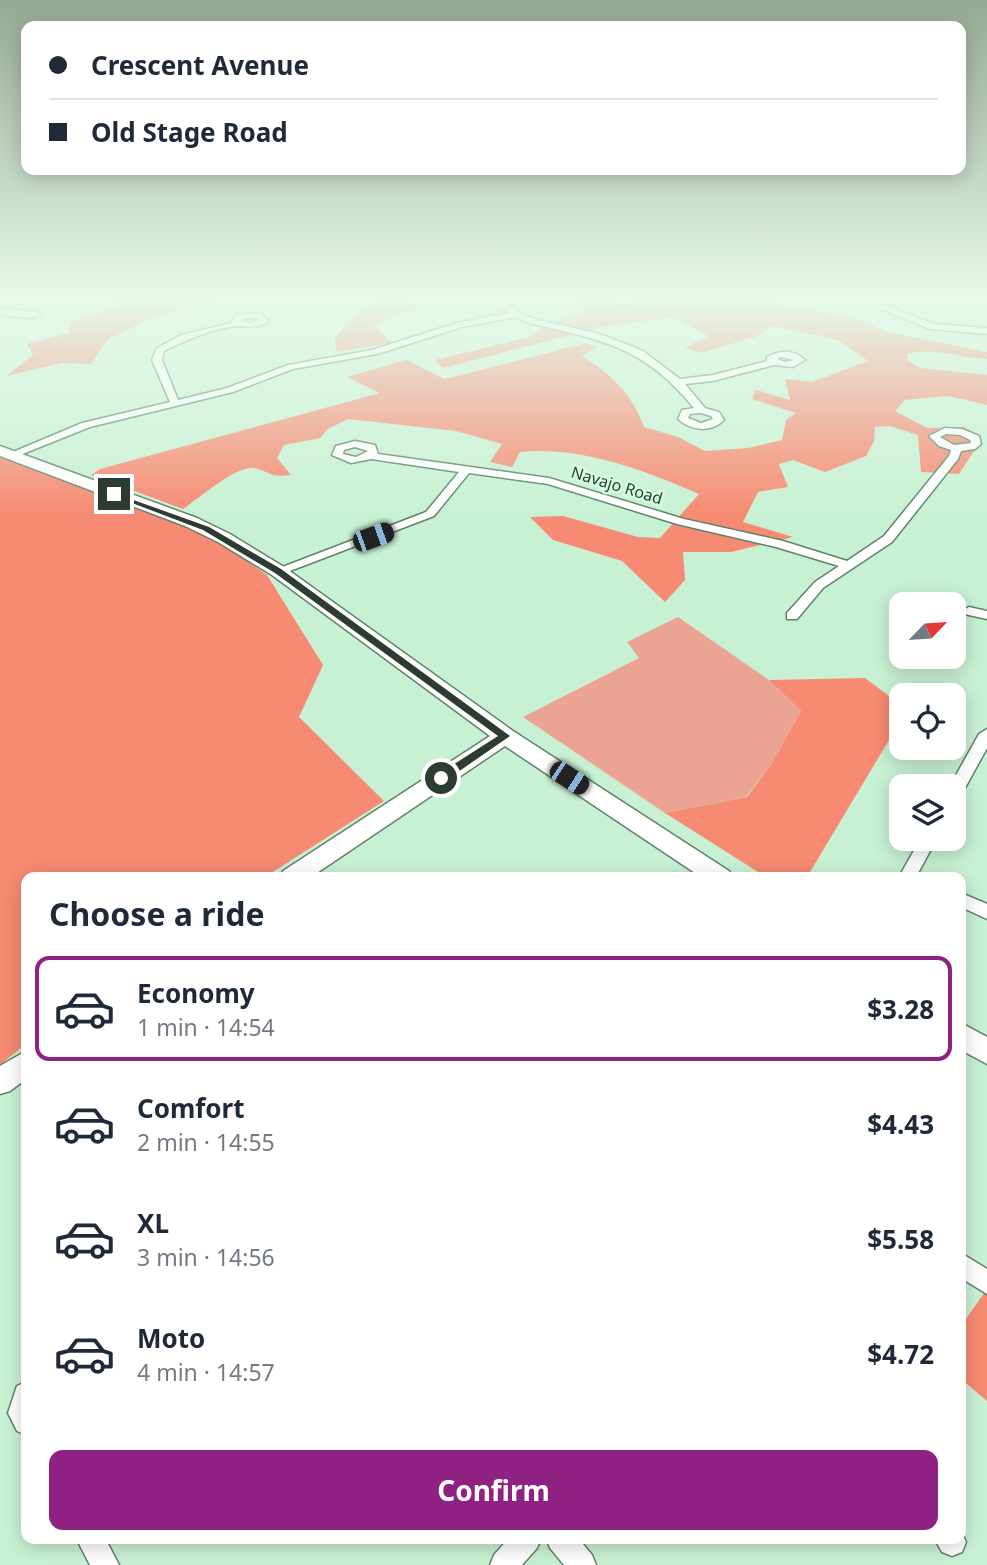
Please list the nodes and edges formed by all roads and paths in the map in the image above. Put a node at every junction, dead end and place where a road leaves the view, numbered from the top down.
1 (161, 370) edge
2 (286, 370) edge
3 (663, 370) edge
4 (744, 370) edge
5 (678, 382) junction
6 (175, 403) junction
7 (701, 410) dead end
8 (957, 448) dead end
9 (5, 454) edge
10 (371, 456) dead end
11 (467, 469) junction
12 (849, 565) junction
13 (278, 571) junction
14 (969, 611) dead end
15 (987, 615) edge
16 (792, 616) dead end
17 (987, 734) edge
18 (505, 736) junction
19 (965, 774) edge
20 (922, 851) edge
21 (300, 872) edge
22 (712, 872) edge
23 (910, 872) edge
24 (966, 902) edge
25 (987, 912) edge
26 (21, 1067) edge
27 (0, 1082) edge
28 (966, 1268) edge
29 (987, 1283) edge
30 (93, 1544) edge
31 (522, 1544) edge
32 (565, 1544) edge
33 (104, 1565) edge
34 (504, 1565) edge
35 (582, 1565) edge

1 - 6 street
2 - 6 street
3 - 5 street
4 - 5 street
5 - 7 street
6 - 9 street
8 - 12 street
9 - 13 main road
10 - 11 street, Navajo Road
11 - 12 street, Navajo Road
11 - 13 street
12 - 16 street
13 - 18 main road
14 - 15 street
17 - 19 street
18 - 21 main road
18 - 22 main road
20 - 23 street
24 - 25 street
26 - 27 main road
28 - 29 street
30 - 33 street
31 - 34 street
32 - 35 street

